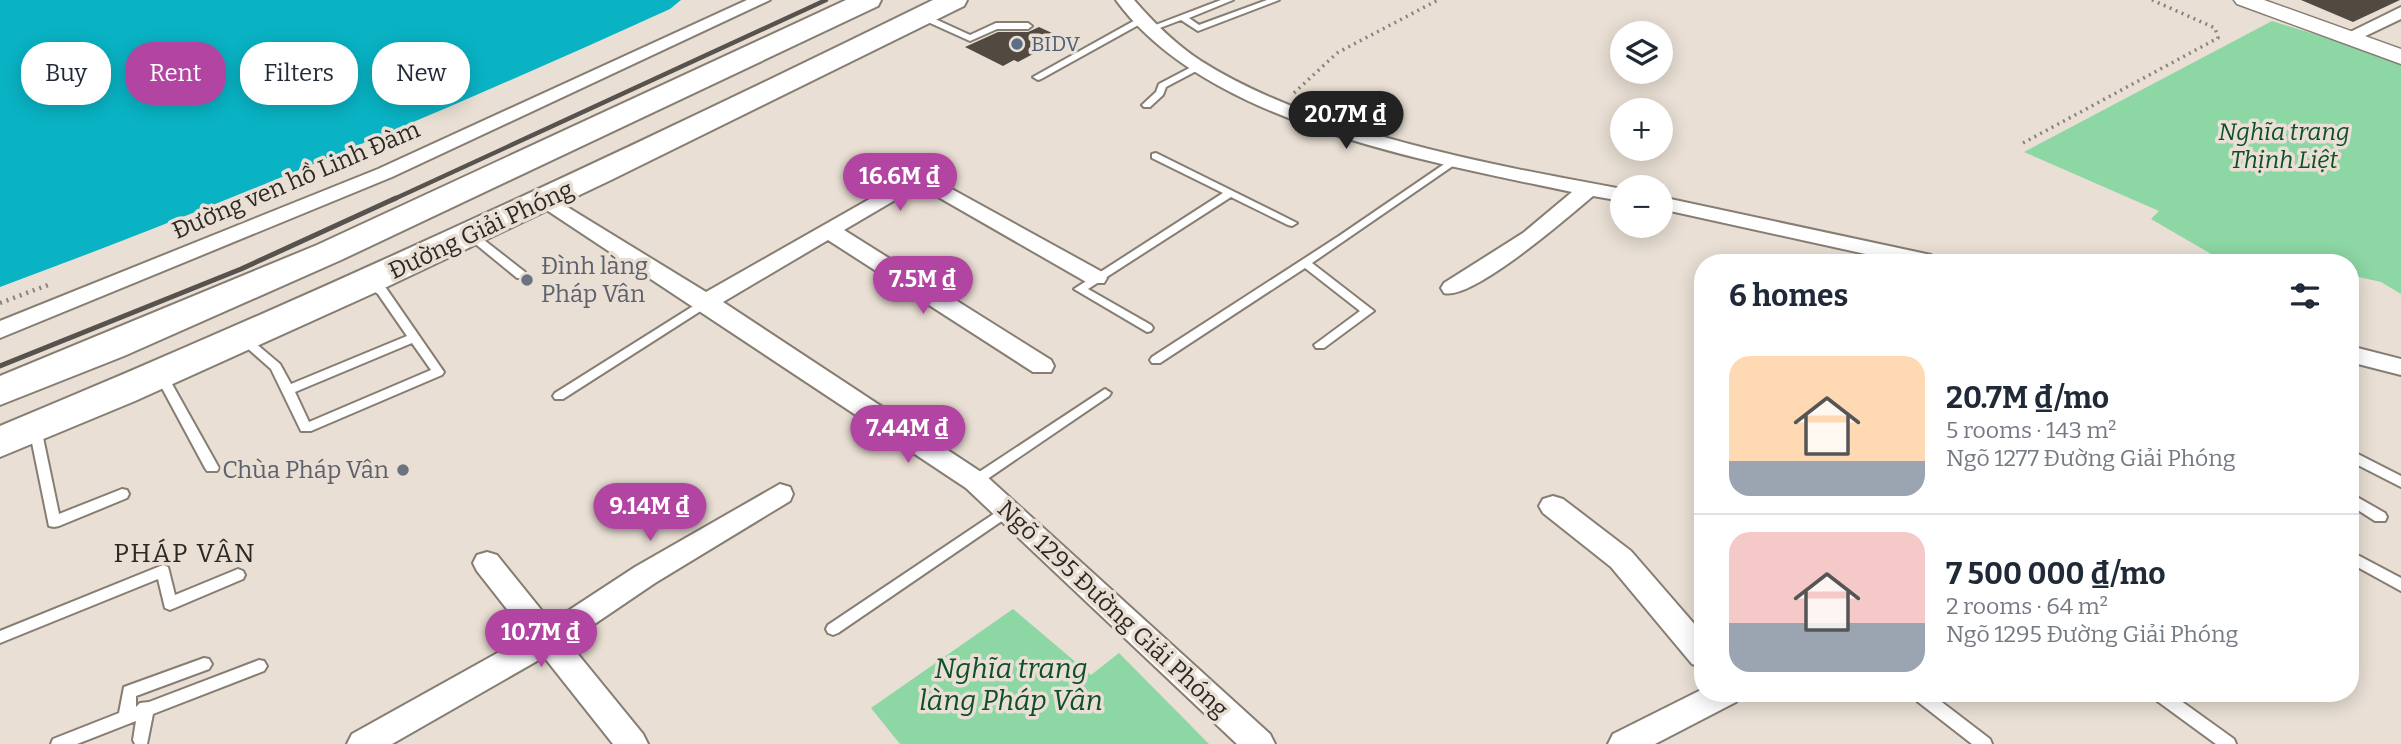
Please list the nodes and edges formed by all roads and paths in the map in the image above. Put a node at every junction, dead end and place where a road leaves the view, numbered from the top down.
1 (761, 0) edge
2 (954, 0) edge
3 (1125, 0) edge
4 (1229, 0) edge
5 (1275, 0) edge
6 (1438, 0) edge
7 (2152, 0) edge
8 (2244, 0) edge
9 (861, 3) edge
10 (2401, 12) edge
11 (1182, 17) junction
12 (910, 22) junction
13 (1144, 25) junction
14 (1028, 26) dead end
15 (2349, 37) junction
16 (2401, 57) edge
17 (1199, 66) junction
18 (1038, 77) dead end
19 (1294, 93) dead end
20 (1147, 105) dead end
21 (2023, 143) dead end
22 (1156, 156) dead end
23 (1456, 159) junction
24 (1588, 189) junction
25 (1230, 193) junction
26 (1610, 193) edge
27 (544, 201) junction
28 (1673, 206) edge
29 (1292, 223) dead end
30 (828, 230) junction
31 (471, 235) junction
32 (1850, 246) junction
33 (1840, 254) edge
34 (1890, 254) edge
35 (1305, 263) junction
36 (521, 275) dead end
37 (1096, 278) junction
38 (369, 282) junction
39 (51, 284) dead end
40 (1452, 288) dead end
41 (242, 292) junction
42 (705, 302) junction
43 (0, 303) edge
44 (1147, 328) dead end
45 (0, 330) edge
46 (256, 334) junction
47 (415, 337) junction
48 (1320, 345) dead end
49 (2359, 356) edge
50 (1156, 360) dead end
51 (2399, 365) edge
52 (1042, 366) dead end
53 (162, 375) junction
54 (288, 390) junction
55 (0, 391) edge
56 (1105, 393) dead end
57 (559, 396) dead end
58 (17, 435) edge
59 (2359, 460) edge
60 (212, 468) dead end
61 (975, 481) junction
62 (2401, 482) edge
63 (122, 494) dead end
64 (780, 494) dead end
65 (2359, 504) edge
66 (1553, 506) dead end
67 (1007, 510) junction
68 (2380, 517) dead end
69 (2359, 560) edge
70 (487, 563) dead end
71 (238, 575) dead end
72 (2401, 586) edge
73 (832, 629) dead end
74 (0, 636) edge
75 (549, 639) junction
76 (1694, 644) edge
77 (204, 664) dead end
78 (259, 666) dead end
79 (1707, 702) edge
80 (1930, 702) edge
81 (2170, 702) edge
82 (146, 708) junction
83 (127, 716) junction
84 (141, 740) dead end
85 (60, 744) edge
86 (363, 744) edge
87 (632, 744) edge
88 (1259, 744) edge
89 (1624, 744) edge
90 (1984, 744) edge
91 (2228, 744) edge

1 - 45 street, Đường ven hồ Linh Đàm
2 - 12 main road, Đường Giải Phóng
3 - 13 street
4 - 11 lane
5 - 11 lane
6 - 19 path
7 - 21 path
8 - 15 street
9 - 12 main road
9 - 41 main road, Đường Giải Phóng
10 - 15 street
11 - 13 lane
12 - 14 lane
12 - 27 main road, Đường Giải Phóng
13 - 17 street
13 - 18 lane
15 - 16 street
17 - 20 lane
17 - 23 street
22 - 25 lane
23 - 24 street
23 - 35 lane
24 - 26 street
24 - 40 street
25 - 29 lane
25 - 37 lane
27 - 31 main road, Đường Giải Phóng
27 - 42 street, Ngõ 1295 Đường Giải Phóng
28 - 32 street
30 - 37 street
30 - 42 street
30 - 52 street
31 - 36 lane
31 - 38 main road, Đường Giải Phóng
32 - 33 street
32 - 34 street
35 - 48 lane
35 - 50 lane
37 - 44 lane
38 - 46 main road, Đường Giải Phóng
38 - 47 lane
39 - 43 path
41 - 46 main road
41 - 55 main road, Đường Giải Phóng
42 - 57 lane
42 - 61 street, Ngõ 1295 Đường Giải Phóng
46 - 53 main road, Đường Giải Phóng
46 - 54 lane
47 - 54 lane
47 - 54 lane
49 - 51 street
53 - 58 main road, Đường Giải Phóng
53 - 60 lane
56 - 61 lane
58 - 63 lane
59 - 62 lane
61 - 67 street, Ngõ 1295 Đường Giải Phóng
64 - 75 street
65 - 68 lane
66 - 76 street
67 - 73 lane
67 - 88 street, Ngõ 1295 Đường Giải Phóng
69 - 72 lane
70 - 75 street
71 - 74 lane
75 - 86 street
75 - 87 street
77 - 83 lane
78 - 82 lane
79 - 89 street
80 - 90 lane
81 - 91 lane
82 - 83 lane
82 - 84 lane
83 - 85 lane

